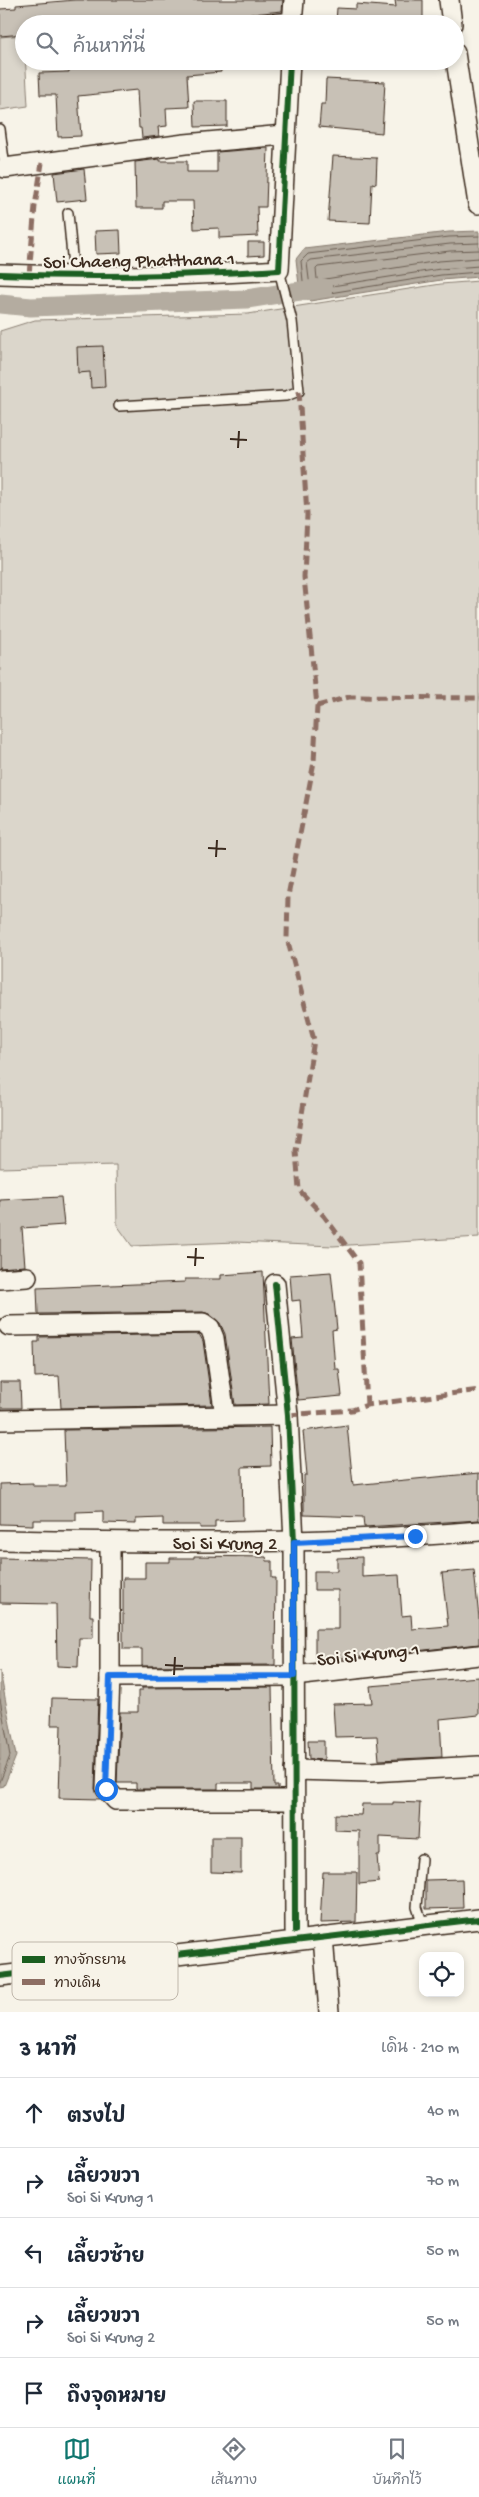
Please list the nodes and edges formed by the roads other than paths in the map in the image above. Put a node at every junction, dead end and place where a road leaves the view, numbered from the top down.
1 (449, 0) edge
2 (451, 15) edge
3 (289, 70) edge
4 (458, 70) edge
5 (0, 129) edge
6 (284, 135) junction
7 (3, 168) edge
8 (478, 204) edge
9 (68, 213) dead end
10 (279, 270) junction
11 (0, 274) edge
12 (74, 277) junction
13 (119, 406) dead end
14 (27, 1277) dead end
15 (0, 1279) edge
16 (275, 1284) dead end
17 (10, 1326) dead end
18 (288, 1415) junction
19 (225, 1416) junction
20 (0, 1420) edge
21 (479, 1531) edge
22 (0, 1540) edge
23 (110, 1542) junction
24 (294, 1542) junction
25 (479, 1655) edge
26 (294, 1676) junction
27 (110, 1677) junction
28 (479, 1766) edge
29 (294, 1770) junction
30 (294, 1800) junction
31 (421, 1859) dead end
32 (479, 1919) edge
33 (422, 1925) junction
34 (295, 1931) dead end
35 (323, 1936) junction
36 (178, 1954) edge
37 (329, 2012) edge

1 - 2 street
3 - 6 street
4 - 8 street
5 - 7 lane
6 - 7 street
6 - 10 street
9 - 12 lane
10 - 12 street, Soi Chaeng Phatthana 1
10 - 13 lane
11 - 12 street, Soi Chaeng Phatthana 1
14 - 15 street
16 - 18 street
17 - 19 street
18 - 19 street
18 - 24 street
19 - 20 street
21 - 24 street, Soi Si Krung 2
22 - 23 street, Soi Si Krung 2
23 - 24 street, Soi Si Krung 2
23 - 27 street
24 - 26 street
25 - 26 street, Soi Si Krung 1
26 - 27 street, Soi Si Krung 1
26 - 29 street
27 - 30 street
28 - 29 street
29 - 30 street
30 - 34 street
31 - 33 lane
32 - 33 street
33 - 35 street
35 - 36 street
35 - 37 street

